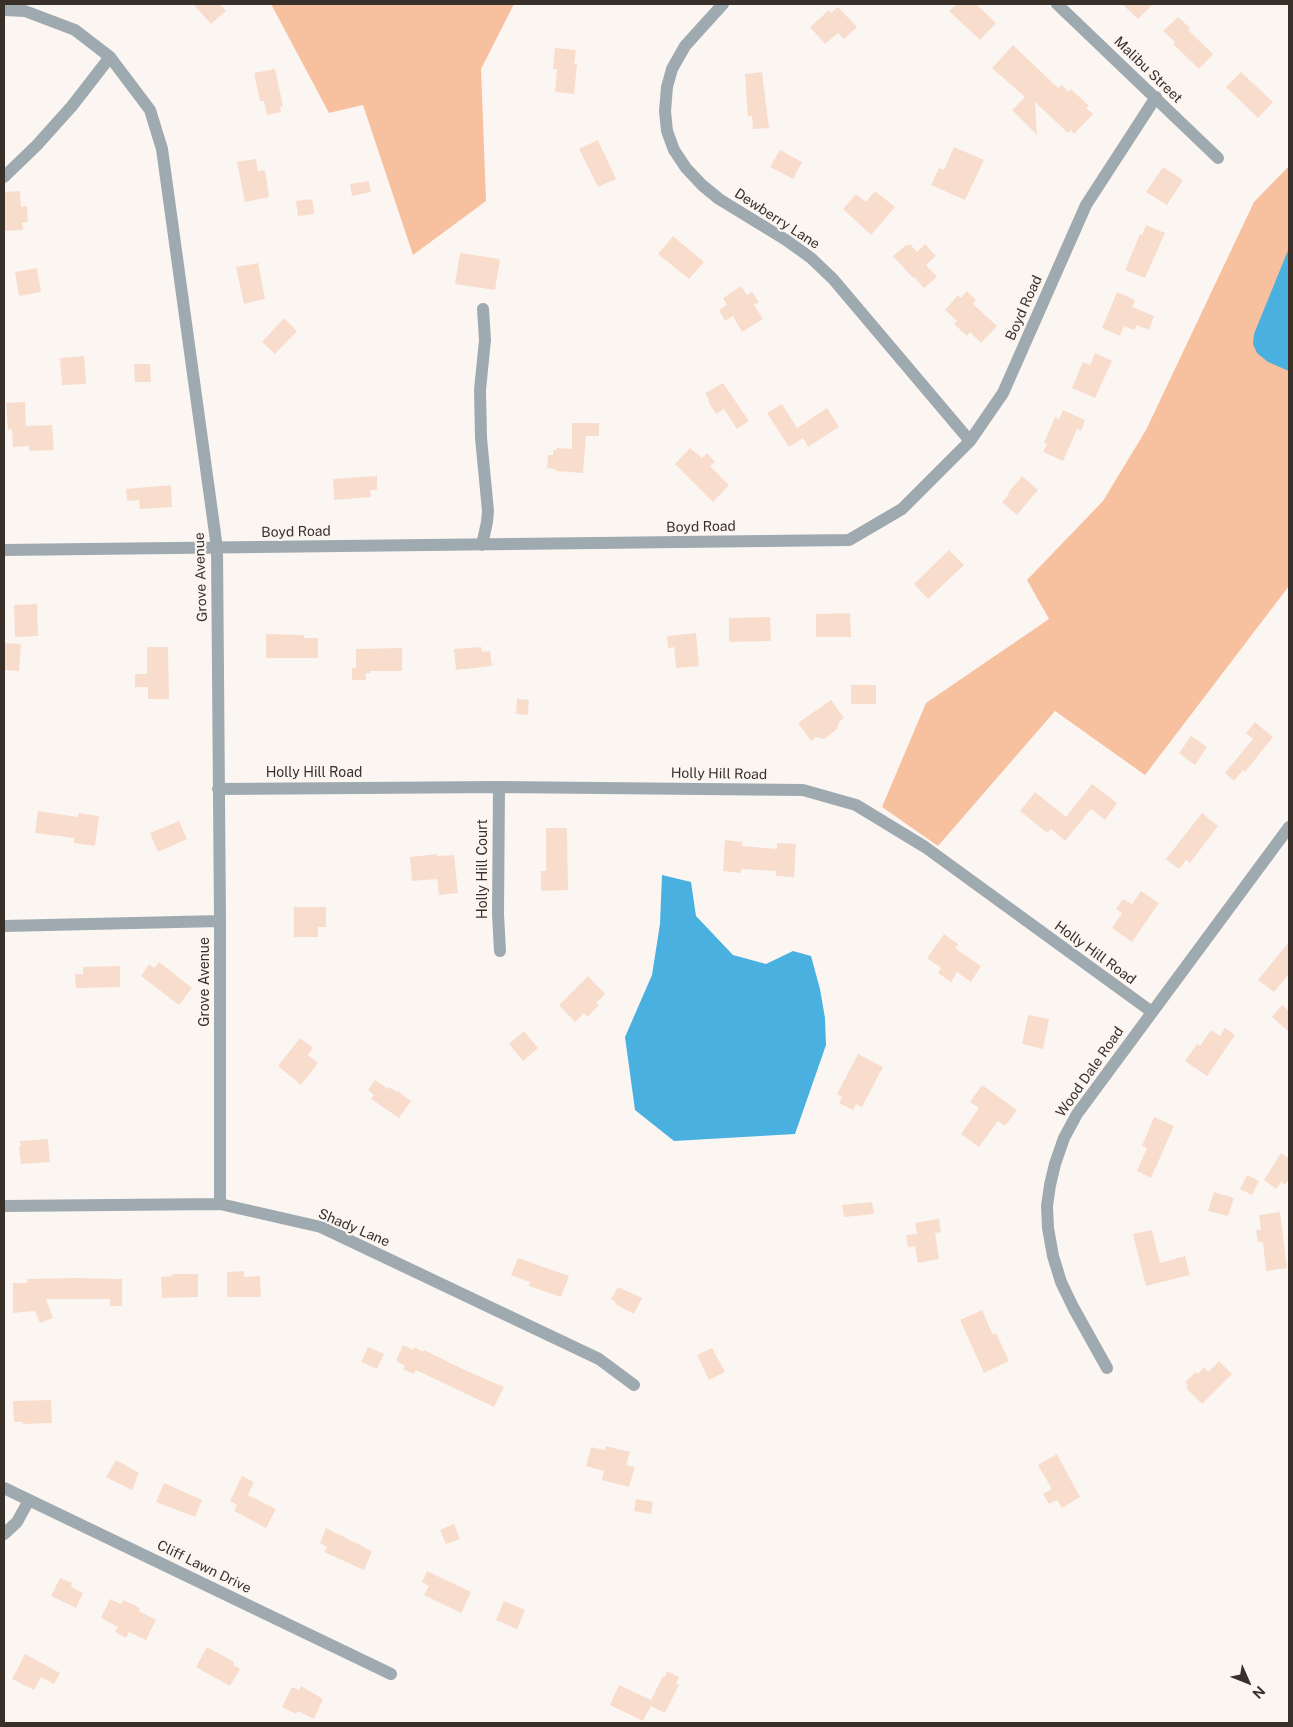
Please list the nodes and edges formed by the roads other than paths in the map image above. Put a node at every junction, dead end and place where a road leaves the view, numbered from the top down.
1 (723, 4) edge
2 (1057, 4) edge
3 (4, 10) edge
4 (110, 57) junction
5 (1156, 97) junction
6 (1218, 158) dead end
7 (4, 177) edge
8 (483, 309) dead end
9 (970, 441) junction
10 (482, 545) junction
11 (217, 548) junction
12 (4, 550) edge
13 (498, 787) junction
14 (218, 789) junction
15 (1289, 828) edge
16 (220, 921) junction
17 (4, 926) edge
18 (500, 951) dead end
19 (1152, 1012) junction
20 (220, 1204) junction
21 (4, 1206) edge
22 (1108, 1368) dead end
23 (634, 1385) dead end
24 (4, 1488) edge
25 (29, 1500) junction
26 (4, 1534) edge
27 (392, 1674) dead end

1 - 9 street, Dewberry Lane
2 - 5 street, Malibu Street
3 - 4 street, Grove Avenue
4 - 7 street
4 - 11 street, Grove Avenue
5 - 6 street, Malibu Street
5 - 9 street, Boyd Road
8 - 10 street
9 - 10 street, Boyd Road
10 - 11 street, Boyd Road
11 - 12 street, Boyd Road
11 - 14 street, Grove Avenue
13 - 14 street, Holly Hill Road
13 - 18 street, Holly Hill Court
13 - 19 street, Holly Hill Road
14 - 16 street, Grove Avenue
15 - 19 street, Wood Dale Road
16 - 17 street
16 - 20 street, Grove Avenue
19 - 22 street, Wood Dale Road
20 - 21 street, Shady Lane
20 - 23 street, Shady Lane
24 - 25 street, Cliff Lawn Drive
25 - 26 street
25 - 27 street, Cliff Lawn Drive

